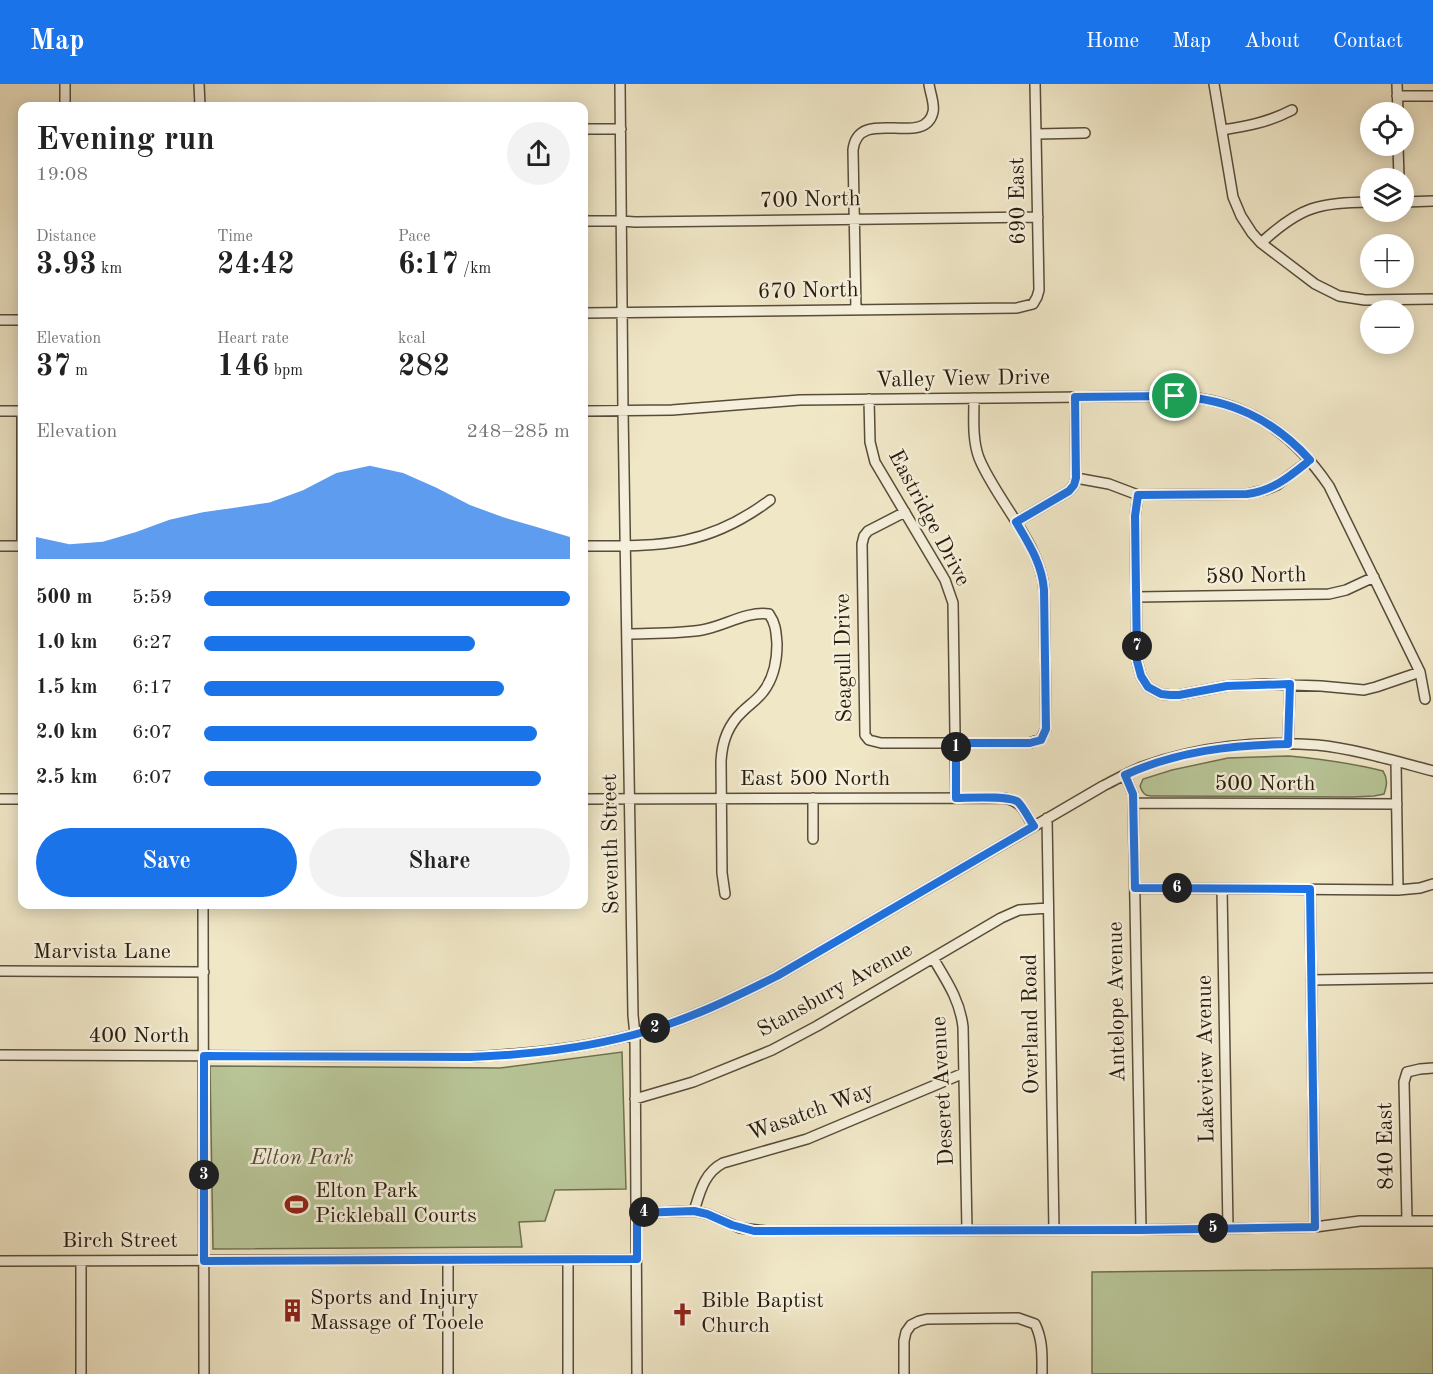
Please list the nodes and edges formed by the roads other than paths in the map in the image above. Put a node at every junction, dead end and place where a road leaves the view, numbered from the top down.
1 (64, 84) edge
2 (199, 84) edge
3 (620, 84) edge
4 (929, 84) edge
5 (1035, 84) edge
6 (1214, 84) edge
7 (1397, 84) edge
8 (1397, 96) junction
9 (1433, 96) edge
10 (65, 102) edge
11 (200, 102) edge
12 (1397, 102) edge
13 (1292, 110) dead end
14 (588, 129) edge
15 (621, 129) junction
16 (1222, 130) junction
17 (1085, 133) dead end
18 (1037, 134) junction
19 (1433, 201) edge
20 (1414, 202) edge
21 (1360, 203) edge
22 (1038, 217) junction
23 (854, 219) junction
24 (622, 220) junction
25 (588, 221) edge
26 (1261, 243) junction
27 (1433, 299) edge
28 (1033, 304) joint
29 (856, 310) junction
30 (588, 313) edge
31 (623, 313) junction
32 (0, 320) edge
33 (18, 320) edge
34 (1075, 397) junction
35 (974, 398) junction
36 (869, 399) junction
37 (0, 411) edge
38 (18, 411) edge
39 (588, 411) edge
40 (623, 411) junction
41 (1310, 460) junction
42 (1076, 478) junction
43 (1138, 495) junction
44 (770, 500) dead end
45 (905, 512) junction
46 (1016, 522) junction
47 (0, 546) edge
48 (18, 546) edge
49 (588, 546) edge
50 (626, 546) junction
51 (1374, 577) junction
52 (1136, 597) junction
53 (627, 634) junction
54 (1420, 672) junction
55 (1290, 684) junction
56 (1425, 699) dead end
57 (956, 743) junction
58 (1288, 744) junction
59 (1396, 762) junction
60 (1433, 771) edge
61 (1125, 775) junction
62 (813, 798) junction
63 (956, 798) junction
64 (0, 799) edge
65 (18, 799) edge
66 (588, 799) edge
67 (629, 799) junction
68 (722, 799) junction
69 (1134, 802) junction
70 (1396, 804) junction
71 (1047, 818) junction
72 (1034, 826) junction
73 (813, 839) dead end
74 (1433, 884) edge
75 (1135, 888) junction
76 (1222, 889) junction
77 (1310, 889) junction
78 (1398, 890) junction
79 (725, 894) dead end
80 (1048, 908) junction
81 (203, 909) edge
82 (933, 958) junction
83 (0, 971) edge
84 (204, 972) junction
85 (1433, 978) edge
86 (1311, 980) junction
87 (635, 1035) junction
88 (0, 1055) edge
89 (204, 1056) junction
90 (1433, 1068) edge
91 (964, 1072) junction
92 (635, 1099) junction
93 (694, 1211) junction
94 (637, 1213) junction
95 (1407, 1221) junction
96 (1433, 1221) edge
97 (1315, 1227) junction
98 (1228, 1228) junction
99 (967, 1230) junction
100 (1054, 1230) junction
101 (1141, 1230) junction
102 (568, 1259) junction
103 (637, 1259) junction
104 (448, 1260) junction
105 (0, 1261) edge
106 (81, 1261) junction
107 (204, 1261) junction
108 (81, 1374) edge
109 (204, 1374) edge
110 (448, 1374) edge
111 (568, 1374) edge
112 (637, 1374) edge
113 (904, 1374) edge
114 (1042, 1374) edge

1 - 10 street
2 - 11 street
3 - 15 street, Seventh Street
4 - 23 street
5 - 18 street, 690 East
6 - 16 street
7 - 8 street
8 - 9 street
8 - 12 street
13 - 16 street
14 - 15 street
15 - 24 street, Seventh Street
16 - 26 street
17 - 18 street
18 - 22 street, 690 East
19 - 20 street
21 - 26 street
22 - 23 street, 700 North
22 - 28 street, 690 East
23 - 24 street, 700 North
23 - 29 street
24 - 25 street, 700 North
24 - 31 street, Seventh Street
26 - 27 street
28 - 29 street, 670 North
29 - 31 street, 670 North
30 - 31 street, 670 North
31 - 40 street, Seventh Street
32 - 33 street
34 - 35 street, Valley View Drive
34 - 41 street, Valley View Drive
34 - 42 street
35 - 36 street, Valley View Drive
35 - 46 street
36 - 40 street, Valley View Drive
36 - 45 street, Eastridge Drive
37 - 38 street
39 - 40 street, Valley View Drive
40 - 50 street, Seventh Street
41 - 43 street
41 - 51 street, Valley View Drive
42 - 43 street
42 - 46 street
43 - 52 street
44 - 50 street
45 - 57 street, Eastridge Drive
45 - 57 street, Seagull Drive
46 - 57 street
47 - 48 street
49 - 50 street
50 - 53 street, Seventh Street
51 - 52 street, 580 North
51 - 54 street, Valley View Drive
52 - 55 street
53 - 67 street, Seventh Street
53 - 68 street
54 - 55 street
54 - 56 street, Valley View Drive
55 - 58 street
57 - 63 street, Eastridge Drive
58 - 59 street, 400 North
58 - 61 street, 400 North
59 - 60 street, 400 North
59 - 70 street
61 - 69 street, Antelope Avenue
61 - 71 street, 400 North
62 - 63 street, East 500 North
62 - 68 street, East 500 North
62 - 73 street
63 - 72 street, East 500 North
64 - 65 street
66 - 67 street, East 500 North
67 - 68 street, East 500 North
67 - 87 street, Seventh Street
68 - 79 street
69 - 70 street, 500 North
69 - 75 street, Antelope Avenue
70 - 78 street
71 - 72 street, 400 North
71 - 80 street, Overland Road
72 - 87 street, 400 North
74 - 78 street
75 - 76 street
75 - 101 street, Antelope Avenue
76 - 77 street
76 - 98 street, Lakeview Avenue
77 - 78 street
77 - 86 street
80 - 82 street, Stansbury Avenue
80 - 100 street, Overland Road
81 - 84 street
82 - 91 street, Deseret Avenue
82 - 92 street, Stansbury Avenue
83 - 84 street, Marvista Lane
84 - 89 street
85 - 86 street
86 - 97 street
87 - 89 street, 400 North
87 - 92 street, Seventh Street
88 - 89 street, 400 North
89 - 107 street
90 - 95 street, 840 East
91 - 93 street, Wasatch Way
91 - 99 street, Deseret Avenue
92 - 94 street, Seventh Street
93 - 94 street
93 - 99 street
94 - 103 street, Seventh Street
95 - 96 street
95 - 97 street
97 - 98 street
98 - 101 street
99 - 100 street
100 - 101 street
102 - 103 street, Birch Street
102 - 104 street, Birch Street
102 - 111 street
103 - 112 street, Seventh Street
104 - 107 street, Birch Street
104 - 110 street
105 - 106 street, Birch Street
106 - 107 street, Birch Street
106 - 108 street
107 - 109 street
113 - 114 street

